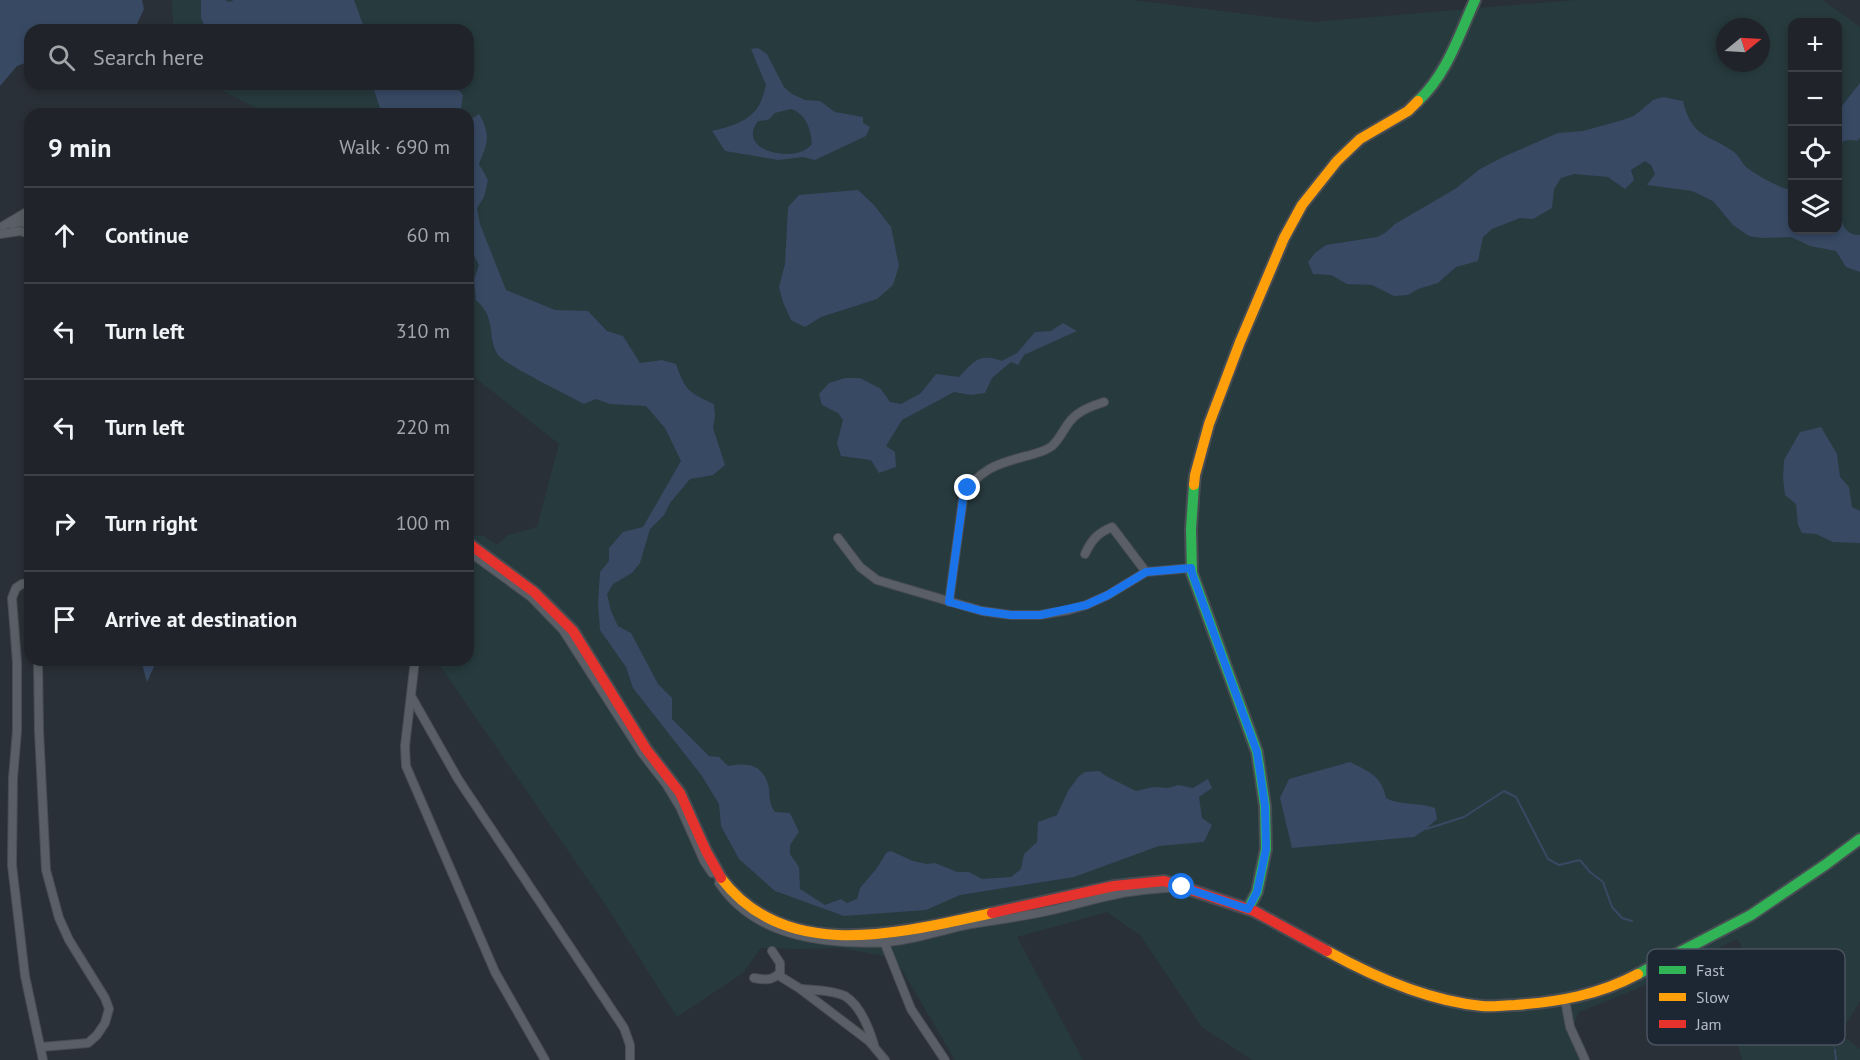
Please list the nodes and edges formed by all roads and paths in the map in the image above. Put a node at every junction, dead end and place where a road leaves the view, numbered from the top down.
1 (1475, 0) edge
2 (24, 214) edge
3 (24, 223) edge
4 (1, 228) edge
5 (24, 232) edge
6 (1104, 402) dead end
7 (838, 538) dead end
8 (474, 547) edge
9 (1085, 554) dead end
10 (474, 555) edge
11 (1191, 568) junction
12 (1146, 572) junction
13 (24, 584) edge
14 (949, 602) junction
15 (38, 666) edge
16 (414, 666) edge
17 (410, 694) junction
18 (1860, 839) edge
19 (1248, 909) junction
20 (883, 939) junction
21 (1686, 949) edge
22 (772, 951) dead end
23 (1647, 970) edge
24 (778, 975) junction
25 (754, 978) dead end
26 (799, 988) junction
27 (1565, 1000) junction
28 (41, 1047) junction
29 (874, 1047) junction
30 (44, 1060) edge
31 (545, 1060) edge
32 (630, 1060) edge
33 (885, 1060) edge
34 (945, 1060) edge
35 (1585, 1060) edge

1 - 11 street
2 - 4 street
3 - 4 street
4 - 5 street
6 - 14 street
7 - 14 street
8 - 20 street
9 - 12 street
10 - 20 street
11 - 12 street
11 - 19 street
12 - 14 street
13 - 28 street
15 - 28 street
16 - 17 street
17 - 31 street
17 - 32 street
18 - 21 street
19 - 20 street
19 - 27 street
20 - 34 street
22 - 24 street
23 - 27 street
24 - 25 street
24 - 26 street
26 - 29 street
26 - 29 street
27 - 35 street
28 - 30 street
29 - 33 street

